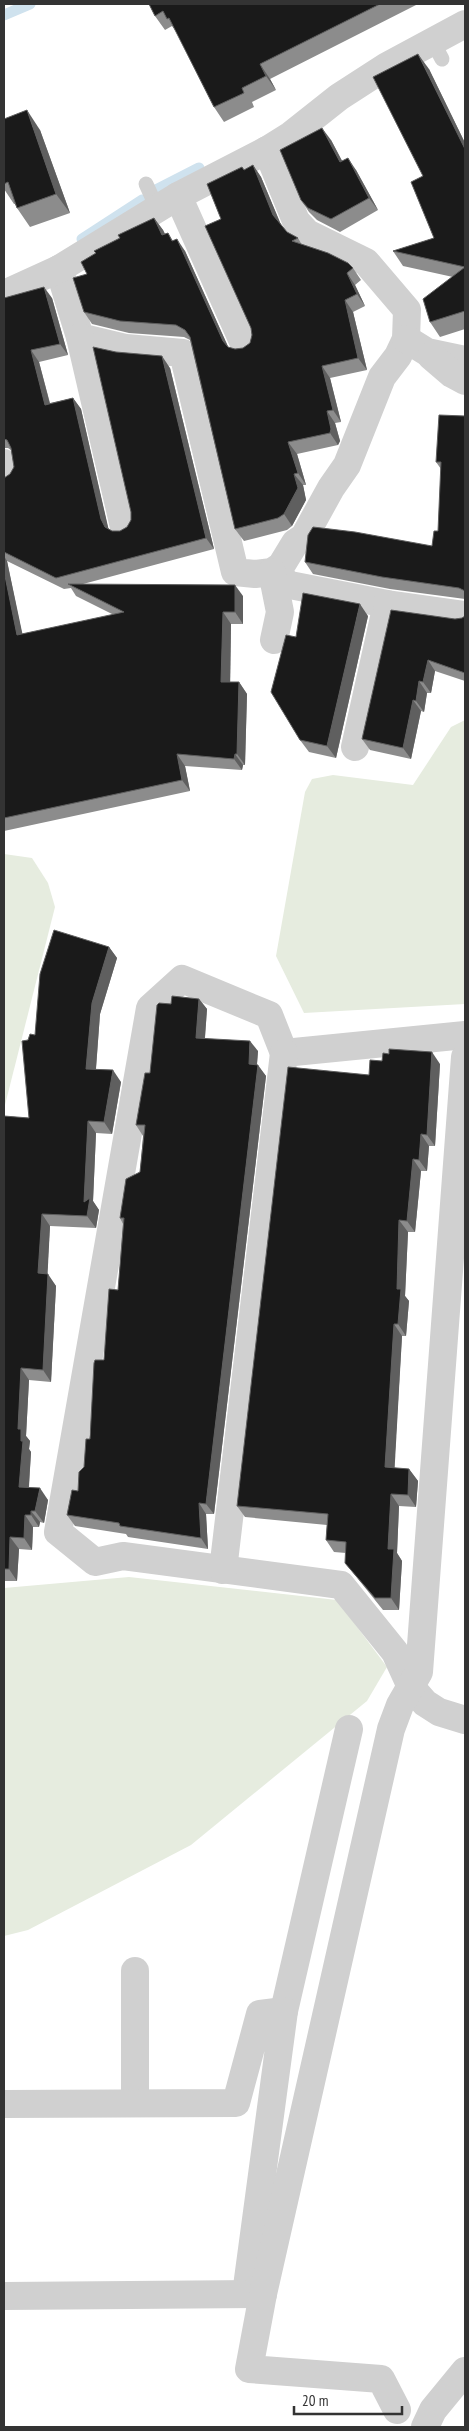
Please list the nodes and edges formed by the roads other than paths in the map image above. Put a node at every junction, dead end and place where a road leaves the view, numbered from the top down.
1 (465, 24) edge
2 (267, 150) junction
3 (146, 184) dead end
4 (168, 202) junction
5 (59, 270) junction
6 (4, 294) edge
7 (80, 337) junction
8 (416, 345) junction
9 (245, 346) edge
10 (465, 360) edge
11 (465, 381) edge
12 (124, 527) edge
13 (272, 572) junction
14 (387, 604) junction
15 (465, 615) edge
16 (274, 640) dead end
17 (355, 747) dead end
18 (465, 1035) edge
19 (284, 1053) junction
20 (465, 1057) edge
21 (223, 1570) junction
22 (411, 1687) junction
23 (465, 1720) edge
24 (349, 1729) dead end
25 (134, 1971) dead end
26 (284, 2011) junction
27 (135, 2103) junction
28 (4, 2104) edge
29 (255, 2294) junction
30 (4, 2296) edge
31 (465, 2371) edge
32 (392, 2419) edge
33 (429, 2419) edge

1 - 2 street
2 - 4 street
2 - 8 street
3 - 4 lane
4 - 5 street
4 - 9 street
5 - 6 street
5 - 7 street
7 - 12 street
7 - 13 street
8 - 10 street
8 - 11 street
8 - 13 street
13 - 14 street
13 - 16 street
14 - 15 street
14 - 17 street
18 - 19 street
19 - 21 street
19 - 21 street
20 - 22 street
21 - 22 street
22 - 23 street
22 - 29 street
24 - 26 street
25 - 27 street
26 - 27 street
26 - 29 street
27 - 28 street
29 - 30 street
29 - 32 street
31 - 33 street
32 - 33 street

